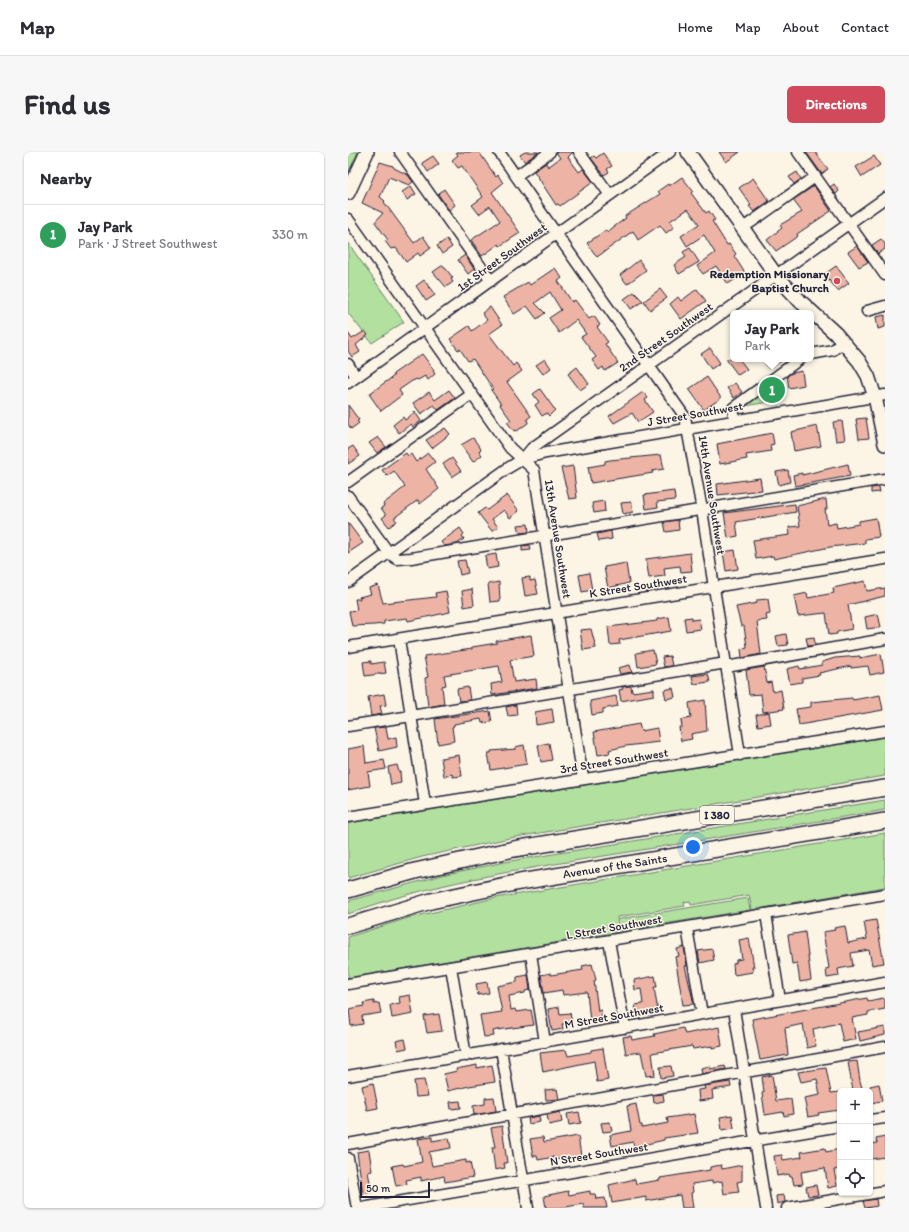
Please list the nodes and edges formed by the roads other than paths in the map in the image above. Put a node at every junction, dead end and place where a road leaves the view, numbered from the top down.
1 (367, 152) edge
2 (400, 152) edge
3 (499, 152) edge
4 (550, 152) edge
5 (579, 152) edge
6 (670, 152) edge
7 (688, 152) edge
8 (798, 152) edge
9 (516, 176) junction
10 (815, 177) junction
11 (348, 193) edge
12 (610, 195) junction
13 (885, 198) edge
14 (348, 219) edge
15 (849, 224) junction
16 (743, 228) junction
17 (557, 233) junction
18 (776, 275) junction
19 (885, 275) edge
20 (491, 281) junction
21 (885, 306) edge
22 (811, 310) edge
23 (866, 312) dead end
24 (814, 313) edge
25 (424, 328) junction
26 (843, 342) junction
27 (814, 353) edge
28 (796, 362) edge
29 (348, 364) edge
30 (650, 366) junction
31 (352, 380) edge
32 (472, 394) junction
33 (880, 396) edge
34 (735, 421) junction
35 (688, 428) junction
36 (885, 444) edge
37 (528, 457) junction
38 (885, 479) edge
39 (348, 482) edge
40 (348, 496) edge
41 (702, 510) junction
42 (544, 536) junction
43 (389, 553) junction
44 (885, 559) edge
45 (348, 582) edge
46 (714, 587) junction
47 (557, 612) junction
48 (399, 639) junction
49 (885, 639) edge
50 (348, 647) edge
51 (726, 665) junction
52 (569, 691) junction
53 (411, 716) junction
54 (348, 726) edge
55 (885, 730) edge
56 (740, 755) junction
57 (583, 779) junction
58 (885, 788) edge
59 (425, 804) junction
60 (348, 817) edge
61 (885, 822) edge
62 (348, 890) edge
63 (885, 894) edge
64 (766, 914) junction
65 (348, 926) edge
66 (687, 928) junction
67 (610, 941) junction
68 (531, 954) junction
69 (451, 967) junction
70 (885, 982) edge
71 (348, 984) edge
72 (780, 1000) junction
73 (734, 1009) junction
74 (702, 1014) junction
75 (625, 1028) junction
76 (545, 1042) junction
77 (885, 1046) edge
78 (501, 1049) junction
79 (466, 1056) junction
80 (744, 1072) junction
81 (348, 1076) edge
82 (512, 1115) junction
83 (885, 1118) edge
84 (873, 1120) edge
85 (837, 1127) edge
86 (755, 1141) junction
87 (348, 1144) edge
88 (348, 1158) edge
89 (523, 1180) junction
90 (885, 1191) edge
91 (357, 1208) edge
92 (362, 1208) edge
93 (528, 1208) edge
94 (766, 1208) edge
95 (787, 1208) edge

1 - 11 main road
2 - 20 street
3 - 9 street, 14th Avenue Southwest
4 - 9 street
5 - 12 street
6 - 12 street, 1st Street Southwest
7 - 16 main road
8 - 10 street
9 - 17 street, 14th Avenue Southwest
10 - 15 street
10 - 16 street
12 - 17 street, 1st Street Southwest
13 - 15 street, 2nd Street Southwest
14 - 25 street, 13th Avenue Southwest
15 - 18 street, 2nd Street Southwest
15 - 19 street
16 - 18 main road
17 - 20 street, 1st Street Southwest
17 - 30 street, 14th Avenue Southwest
18 - 22 main road
18 - 30 street, 2nd Street Southwest
20 - 25 street, 1st Street Southwest
21 - 23 street
24 - 26 main road
25 - 31 street, 1st Street Southwest
25 - 32 street, 13th Avenue Southwest
26 - 27 street
26 - 33 main road
28 - 34 street
29 - 31 street
30 - 35 street, 14th Avenue Southwest
30 - 37 street, 2nd Street Southwest
32 - 37 street, 13th Avenue Southwest
32 - 39 street
33 - 34 street, J Street Southwest
33 - 36 main road
34 - 35 street, J Street Southwest
35 - 37 street, J Street Southwest
35 - 41 street, 14th Avenue Southwest
37 - 42 street, 13th Avenue Southwest
37 - 43 street, 2nd Street Southwest
38 - 41 street
40 - 43 street
41 - 42 street
41 - 46 street, 14th Avenue Southwest
42 - 43 street
42 - 47 street, 13th Avenue Southwest
43 - 45 street, 2nd Street Southwest
44 - 46 street, K Street Southwest
46 - 47 street, K Street Southwest
46 - 51 street, 14th Avenue Southwest
47 - 48 street, K Street Southwest
47 - 52 street, 13th Avenue Southwest
48 - 50 street, K Street Southwest
48 - 53 street
49 - 51 street
51 - 52 street
51 - 56 street, 14th Avenue Southwest
52 - 53 street
52 - 57 street, 13th Avenue Southwest
53 - 54 street
53 - 59 street
55 - 56 street, 3rd Street Southwest
56 - 57 street, 3rd Street Southwest
57 - 59 street, 3rd Street Southwest
58 - 62 highway, I 380
59 - 60 street, 3rd Street Southwest
61 - 65 highway, Avenue of the Saints
63 - 64 street, L Street Southwest
64 - 66 street, L Street Southwest
64 - 72 street
66 - 67 street, L Street Southwest
66 - 74 street
67 - 68 street, L Street Southwest
67 - 75 street
68 - 69 street, L Street Southwest
68 - 76 street
69 - 71 street, L Street Southwest
69 - 79 street
70 - 72 street, M Street Southwest
72 - 73 street, M Street Southwest
73 - 74 street, M Street Southwest
73 - 80 street
74 - 75 street, M Street Southwest
75 - 76 street, M Street Southwest
76 - 78 street, M Street Southwest
77 - 80 street
78 - 79 street, M Street Southwest
78 - 82 street
79 - 81 street, M Street Southwest
80 - 82 street
80 - 86 street
82 - 87 street
82 - 89 street
83 - 84 street
85 - 86 street, N Street Southwest
86 - 89 street, N Street Southwest
86 - 94 street
88 - 91 street
89 - 92 street, N Street Southwest
89 - 93 street
90 - 95 street

